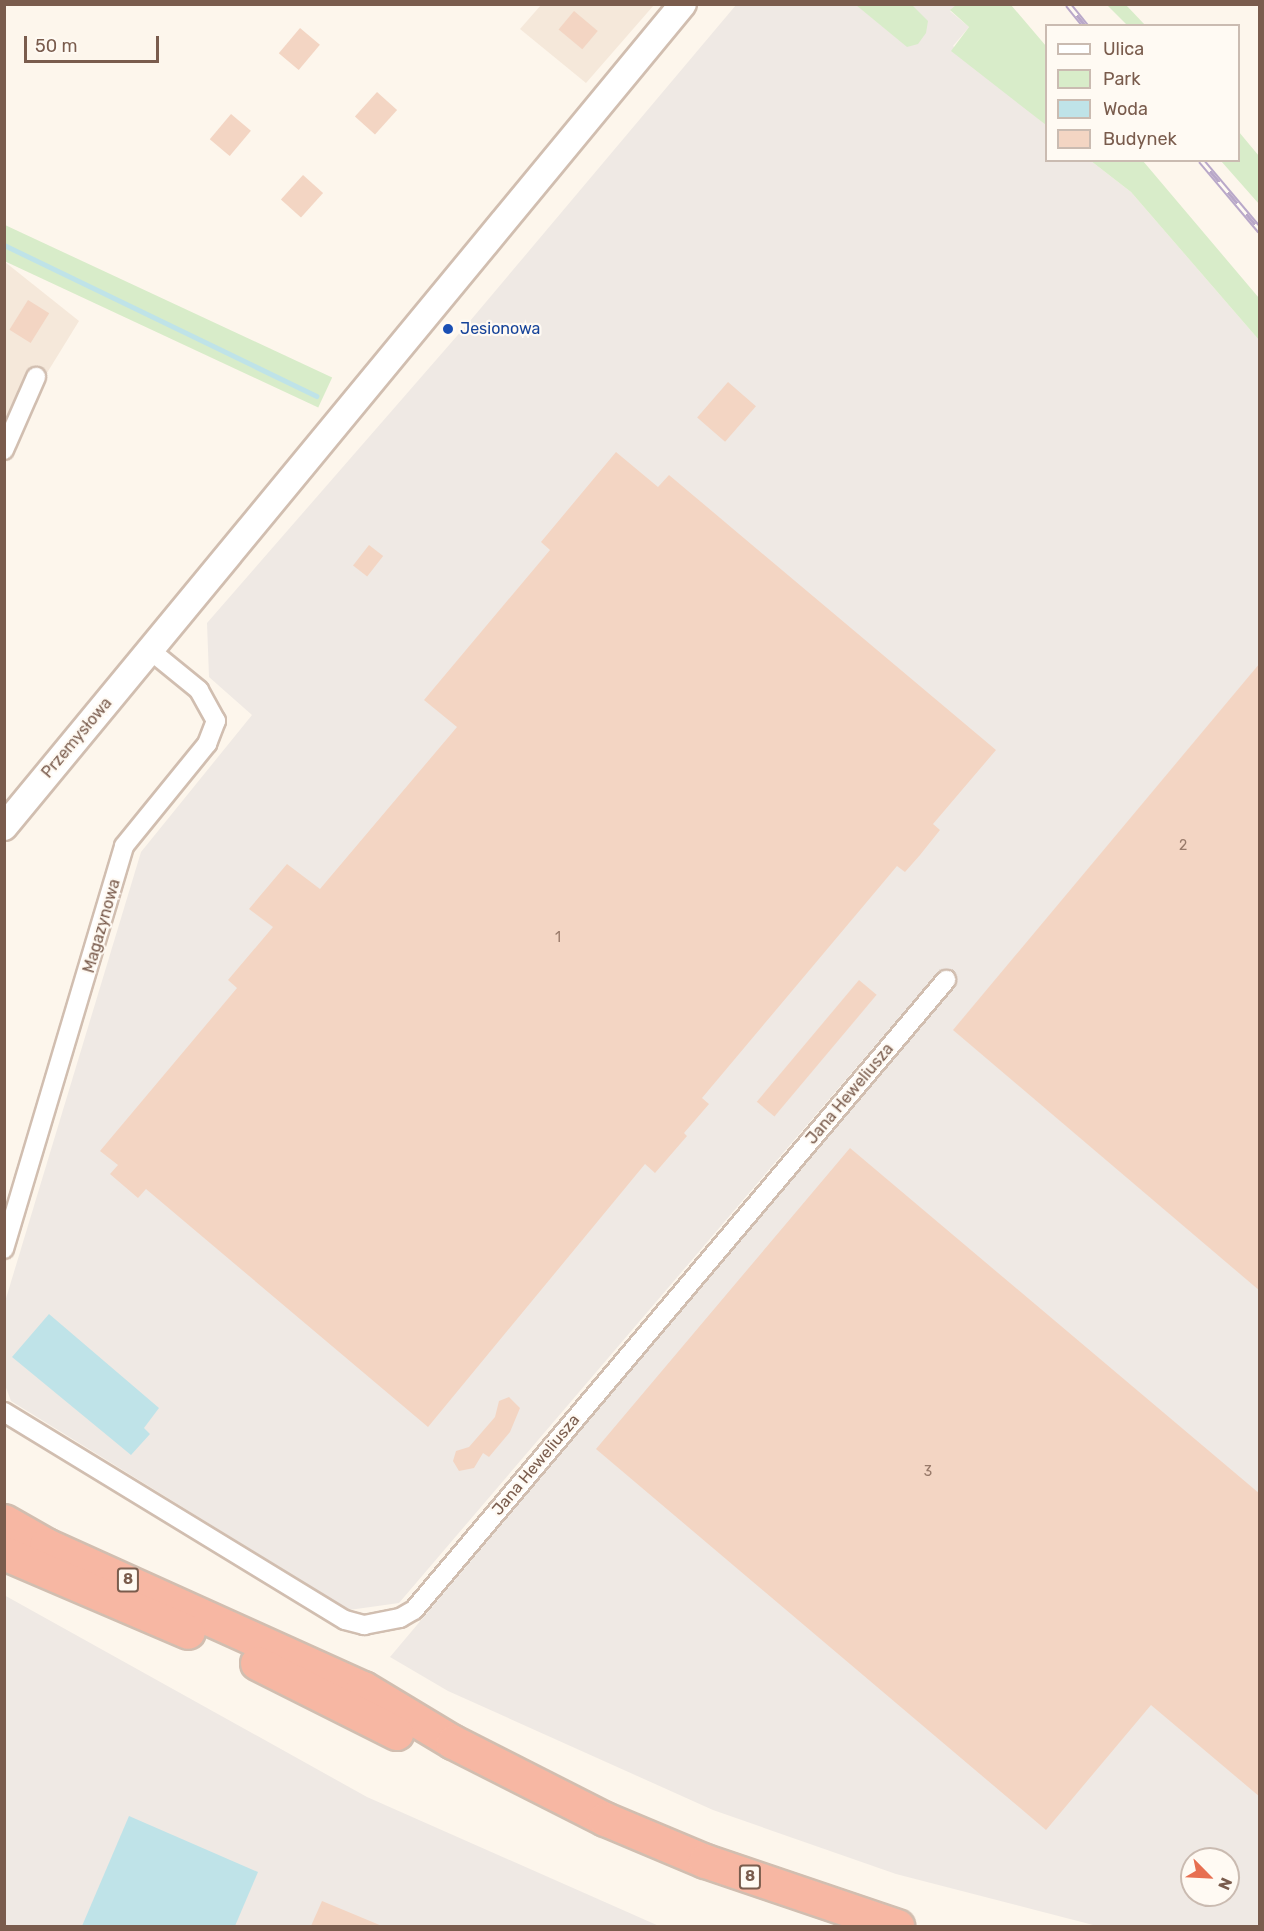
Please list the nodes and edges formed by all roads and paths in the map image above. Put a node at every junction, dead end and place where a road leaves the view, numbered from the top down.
1 (683, 4) edge
2 (36, 377) dead end
3 (4, 450) edge
4 (150, 650) junction
5 (5, 825) edge
6 (946, 981) dead end
7 (4, 1249) edge
8 (4, 1412) edge
9 (4, 1521) edge
10 (10, 1557) edge
11 (605, 1819) junction
12 (897, 1926) edge

1 - 4 street
2 - 3 street
4 - 5 street, Przemysłowa
4 - 7 street, Magazynowa
6 - 8 street, Jana Heweliusza
9 - 11 highway, 8
10 - 11 highway, 8
11 - 12 highway, 8

